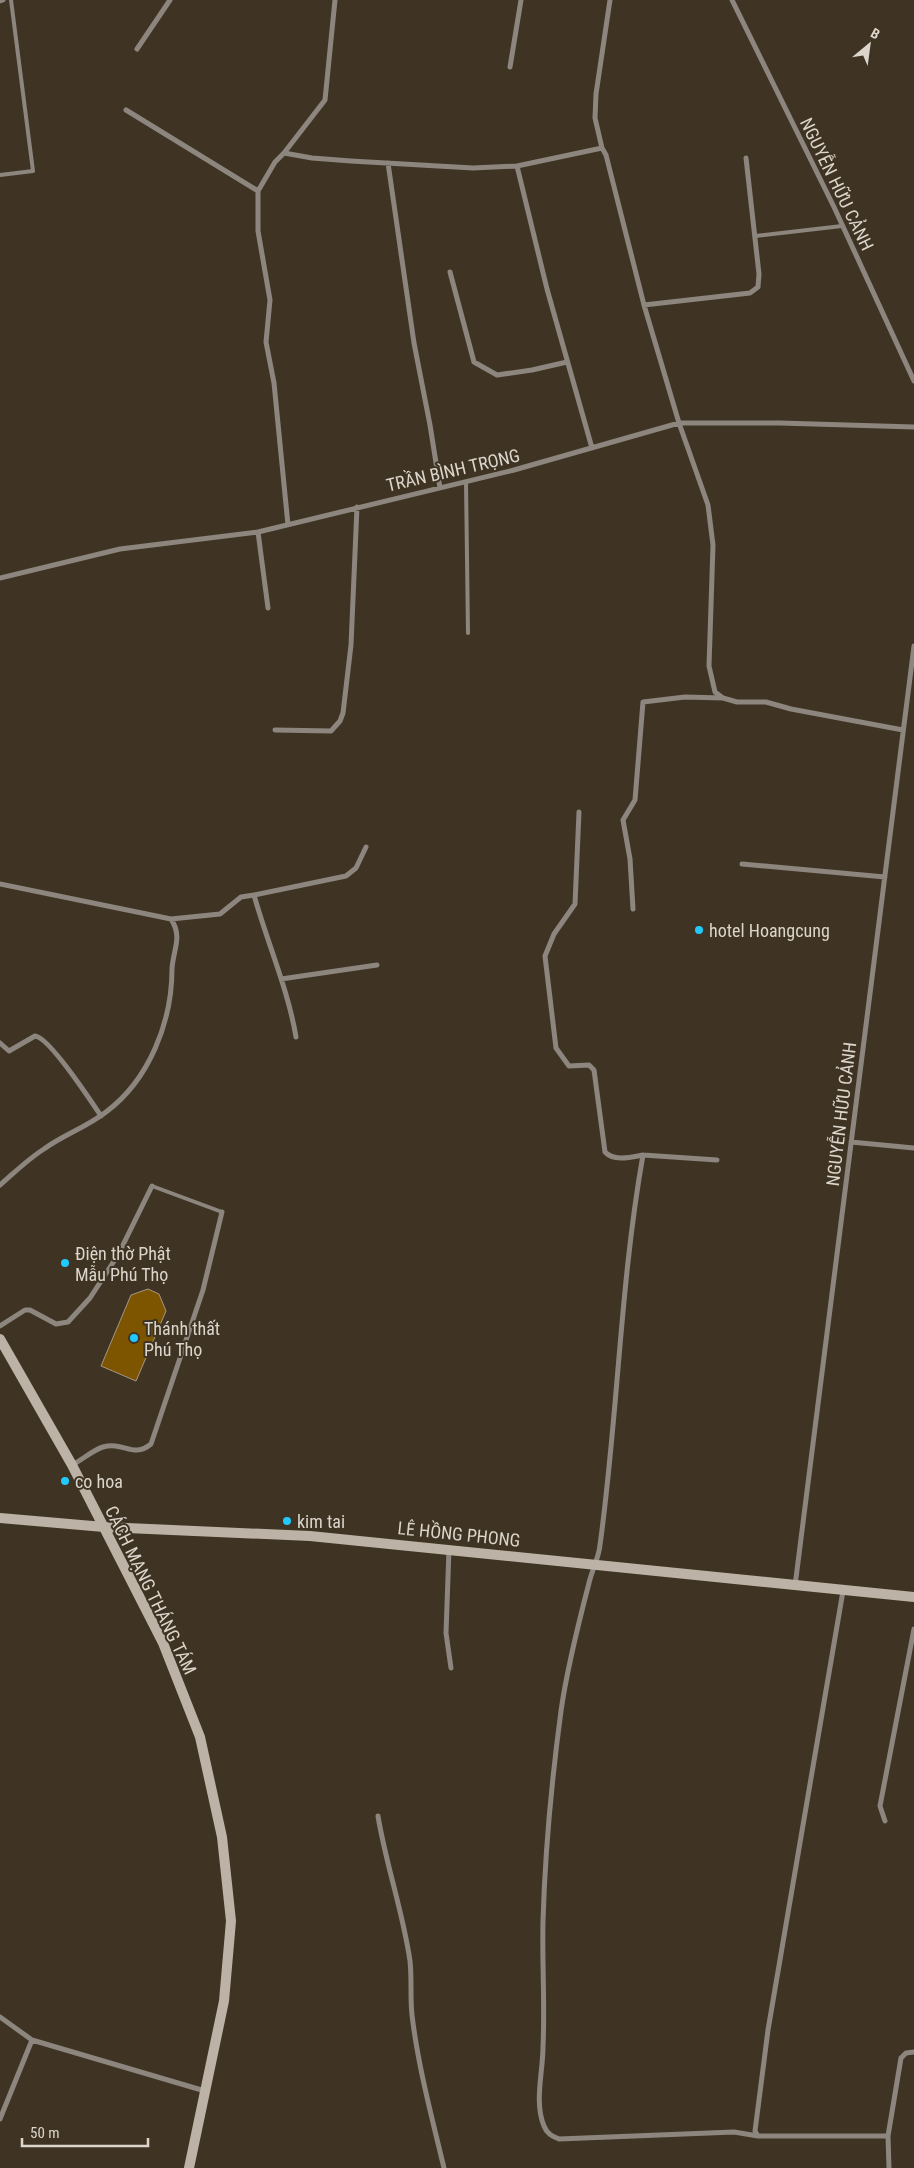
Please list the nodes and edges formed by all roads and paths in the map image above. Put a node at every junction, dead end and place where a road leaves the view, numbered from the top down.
1 (11, 0) edge
2 (170, 0) edge
3 (335, 0) edge
4 (520, 0) edge
5 (610, 0) edge
6 (732, 0) edge
7 (137, 48) dead end
8 (510, 66) dead end
9 (126, 110) dead end
10 (602, 148) junction
11 (284, 153) junction
12 (746, 158) dead end
13 (388, 164) junction
14 (517, 166) junction
15 (0, 175) edge
16 (258, 191) junction
17 (842, 226) junction
18 (755, 236) junction
19 (450, 272) dead end
20 (644, 305) junction
21 (567, 362) junction
22 (914, 381) edge
23 (679, 423) junction
24 (914, 427) edge
25 (592, 448) junction
26 (466, 482) junction
27 (440, 488) junction
28 (357, 507) junction
29 (288, 525) junction
30 (258, 532) junction
31 (0, 578) edge
32 (268, 608) dead end
33 (468, 633) dead end
34 (914, 646) edge
35 (723, 698) junction
36 (275, 730) dead end
37 (903, 730) junction
38 (579, 812) dead end
39 (366, 847) dead end
40 (742, 864) dead end
41 (885, 876) junction
42 (0, 884) edge
43 (254, 894) junction
44 (633, 909) dead end
45 (171, 919) junction
46 (378, 966) dead end
47 (281, 979) junction
48 (296, 1038) dead end
49 (0, 1043) edge
50 (101, 1116) junction
51 (851, 1142) junction
52 (914, 1148) edge
53 (643, 1155) junction
54 (717, 1160) dead end
55 (0, 1185) edge
56 (152, 1186) joint
57 (222, 1212) joint
58 (0, 1326) edge
59 (0, 1339) edge
60 (72, 1465) junction
61 (0, 1518) edge
62 (104, 1527) junction
63 (449, 1549) junction
64 (593, 1564) junction
65 (795, 1586) junction
66 (843, 1590) junction
67 (914, 1597) edge
68 (914, 1629) edge
69 (451, 1668) dead end
70 (378, 1816) dead end
71 (885, 1821) dead end
72 (0, 2017) edge
73 (32, 2040) junction
74 (914, 2052) edge
75 (205, 2091) junction
76 (0, 2119) edge
77 (758, 2136) junction
78 (888, 2136) junction
79 (189, 2168) edge
80 (444, 2168) edge
81 (888, 2168) edge

1 - 15 lane
2 - 7 street
3 - 11 street
4 - 8 street
5 - 10 street
6 - 17 street, NGUYỄN HỮU CẢNH
9 - 16 street
10 - 14 street
10 - 20 street
11 - 13 street
11 - 16 street
12 - 18 street
13 - 14 street
13 - 27 street
14 - 21 street
16 - 29 street
17 - 18 lane
17 - 22 street, NGUYỄN HỮU CẢNH
18 - 20 street
19 - 21 street
20 - 23 street
21 - 25 street
23 - 24 street, TRẦN BÌNH TRỌNG
23 - 25 street, TRẦN BÌNH TRỌNG
23 - 35 street
25 - 26 street, TRẦN BÌNH TRỌNG
26 - 27 street, TRẦN BÌNH TRỌNG
26 - 33 lane
27 - 28 street, TRẦN BÌNH TRỌNG
28 - 29 street, TRẦN BÌNH TRỌNG
28 - 36 street
29 - 30 street, TRẦN BÌNH TRỌNG
30 - 31 street, TRẦN BÌNH TRỌNG
30 - 32 street
34 - 37 street, NGUYỄN HỮU CẢNH
35 - 37 street
35 - 44 street
37 - 41 street, NGUYỄN HỮU CẢNH
38 - 53 street
39 - 43 street
40 - 41 street
41 - 51 street, NGUYỄN HỮU CẢNH
42 - 45 street
43 - 45 street
43 - 47 street
45 - 50 street
46 - 47 street
47 - 48 street
49 - 50 street
50 - 55 street
51 - 52 street
51 - 65 street, NGUYỄN HỮU CẢNH
53 - 54 street
53 - 64 street
56 - 57 lane
56 - 58 street
57 - 60 street
59 - 60 street, CÁCH MẠNG THÁNG TÁM
60 - 62 street, CÁCH MẠNG THÁNG TÁM
61 - 62 street, LÊ HỒNG PHONG
62 - 63 street, LÊ HỒNG PHONG
62 - 75 street, CÁCH MẠNG THÁNG TÁM
63 - 64 street, LÊ HỒNG PHONG
63 - 69 street
64 - 65 street, LÊ HỒNG PHONG
64 - 77 street
65 - 66 street, LÊ HỒNG PHONG
66 - 67 street, LÊ HỒNG PHONG
66 - 77 street
68 - 71 street
70 - 80 street
72 - 73 street
73 - 75 street
73 - 76 street
74 - 78 street
75 - 79 street, CÁCH MẠNG THÁNG TÁM
77 - 78 street
78 - 81 street

